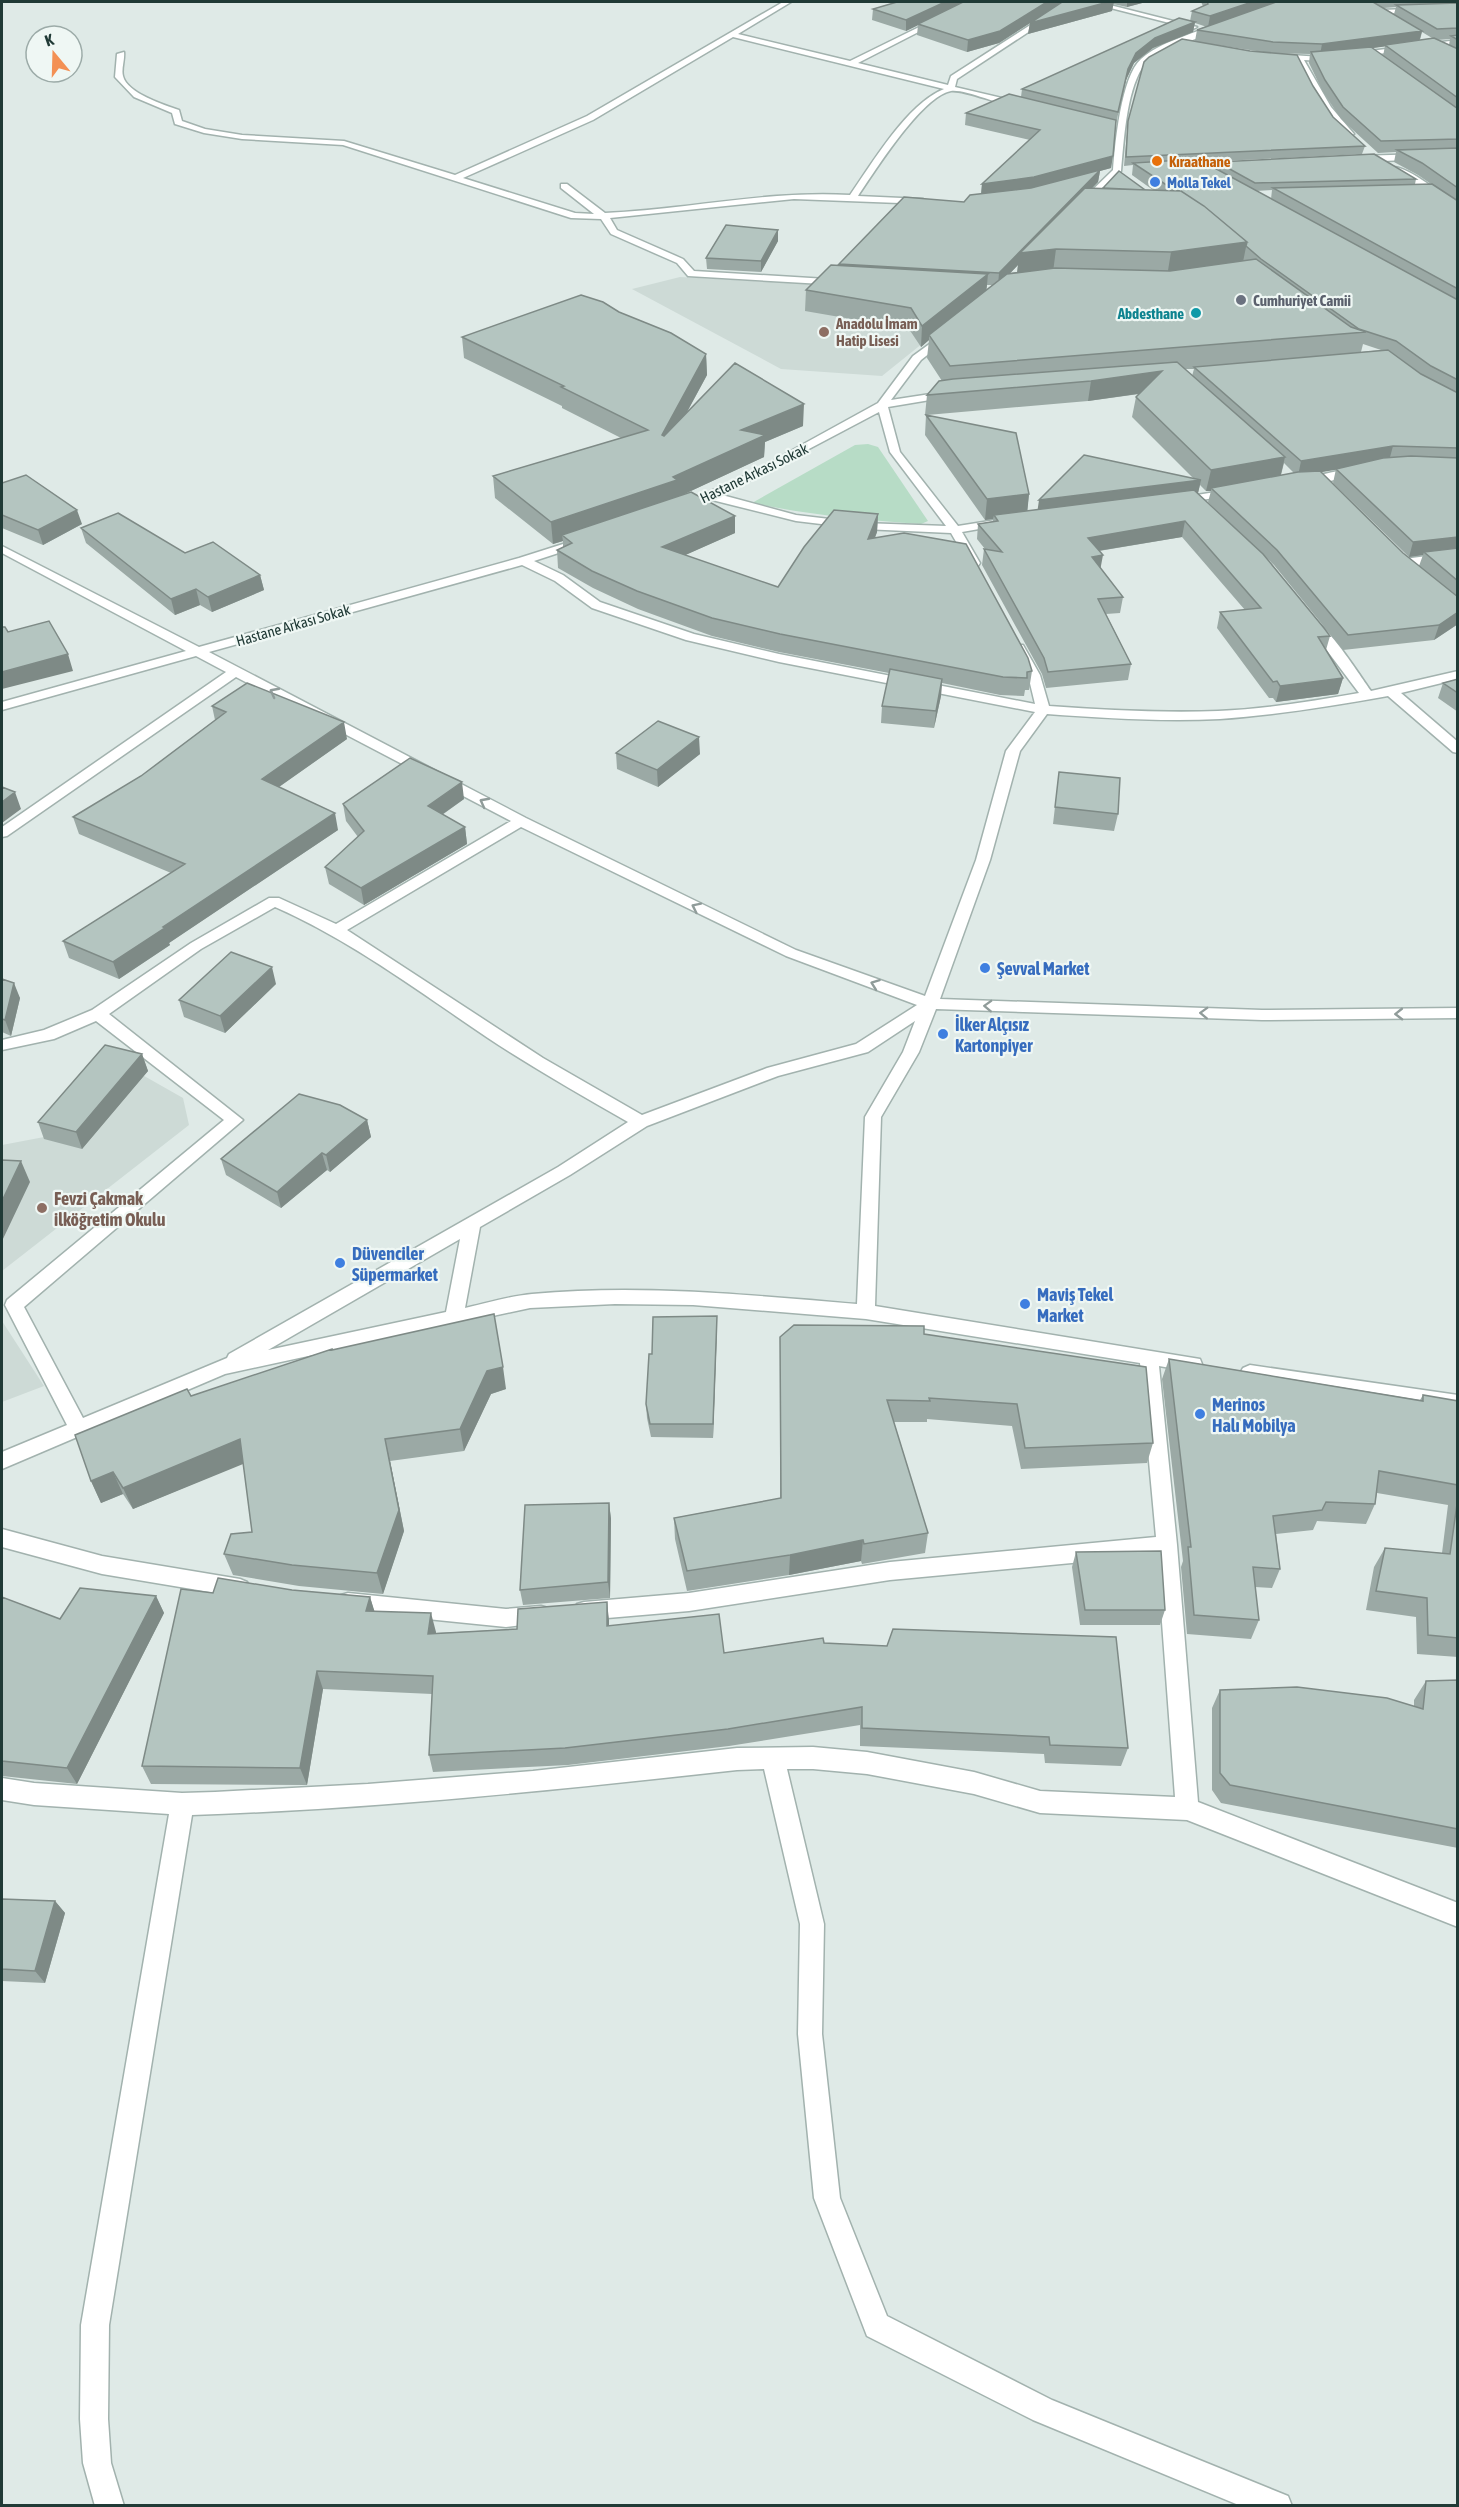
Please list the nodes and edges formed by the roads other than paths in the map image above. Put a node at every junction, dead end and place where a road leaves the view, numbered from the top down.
1 (787, 2) edge
2 (974, 2) edge
3 (1070, 2) edge
4 (1091, 2) edge
5 (1372, 7) edge
6 (1458, 9) edge
7 (1382, 12) junction
8 (1392, 18) edge
9 (1229, 22) edge
10 (1207, 31) junction
11 (730, 34) junction
12 (1422, 38) edge
13 (1179, 42) junction
14 (1458, 42) edge
15 (1432, 44) junction
16 (1197, 46) edge
17 (122, 54) dead end
18 (1371, 54) junction
19 (1449, 54) edge
20 (1269, 56) edge
21 (1300, 59) junction
22 (1380, 61) edge
23 (850, 64) junction
24 (950, 89) junction
25 (1030, 107) edge
26 (1110, 126) edge
27 (1121, 129) junction
28 (1360, 144) edge
29 (1367, 151) edge
30 (1458, 155) edge
31 (1375, 158) junction
32 (1343, 159) edge
33 (1123, 173) junction
34 (1095, 178) edge
35 (454, 179) junction
36 (564, 186) dead end
37 (1419, 191) edge
38 (1431, 191) junction
39 (852, 198) junction
40 (931, 203) edge
41 (1453, 205) edge
42 (1458, 211) edge
43 (1081, 212) edge
44 (605, 218) junction
45 (854, 283) edge
46 (955, 328) edge
47 (962, 393) edge
48 (882, 405) junction
49 (1369, 468) edge
50 (1294, 481) edge
51 (1249, 489) edge
52 (711, 496) junction
53 (1194, 500) junction
54 (1161, 503) edge
55 (667, 512) edge
56 (1210, 513) edge
57 (1018, 520) edge
58 (955, 530) junction
59 (591, 539) edge
60 (2, 549) edge
61 (1458, 556) edge
62 (523, 561) junction
63 (1404, 563) edge
64 (981, 576) edge
65 (1303, 614) edge
66 (1012, 635) edge
67 (200, 651) junction
68 (236, 671) junction
69 (1458, 675) edge
70 (1391, 692) junction
71 (1368, 696) junction
72 (2, 706) edge
73 (1043, 710) junction
74 (1455, 744) edge
75 (521, 821) junction
76 (2, 833) edge
77 (337, 930) junction
78 (930, 1004) junction
79 (1458, 1013) edge
80 (98, 1014) junction
81 (2, 1045) edge
82 (641, 1122) junction
83 (472, 1223) junction
84 (866, 1312) junction
85 (454, 1317) junction
86 (1149, 1358) junction
87 (1209, 1366) edge
88 (222, 1368) junction
89 (1232, 1370) edge
90 (1458, 1403) edge
91 (78, 1428) junction
92 (2, 1461) edge
93 (2, 1538) edge
94 (1167, 1545) junction
95 (265, 1592) edge
96 (322, 1599) edge
97 (773, 1758) junction
98 (2, 1790) edge
99 (182, 1804) junction
100 (1187, 1809) junction
101 (1458, 1915) edge
102 (110, 2505) edge
103 (1278, 2505) edge

1 - 11 street
2 - 23 street
3 - 24 street
4 - 10 street
5 - 7 street
6 - 7 street
7 - 8 street
9 - 10 street
10 - 13 street
11 - 23 street
11 - 35 street
12 - 15 street
13 - 16 street
13 - 27 street
14 - 15 street
15 - 18 street
15 - 19 street
17 - 35 street
18 - 21 street
18 - 22 street
20 - 21 street
21 - 28 street
23 - 24 street
24 - 25 street
24 - 39 street
26 - 27 street
27 - 33 street
29 - 31 street
30 - 31 street
31 - 32 street
31 - 38 street
33 - 34 street
33 - 43 street
35 - 44 street
36 - 44 street
37 - 38 street
38 - 41 street
39 - 40 street
39 - 44 street
41 - 42 street
44 - 45 street
46 - 48 street, Hastane Arkası Sokak
47 - 48 street
48 - 52 street, Hastane Arkası Sokak
48 - 58 street
49 - 50 street
51 - 53 street
52 - 55 street, Hastane Arkası Sokak
52 - 58 street
53 - 54 street
53 - 56 street
57 - 58 street
58 - 64 street
59 - 62 street, Hastane Arkası Sokak
60 - 67 street
61 - 63 street
62 - 67 street, Hastane Arkası Sokak
62 - 73 street
65 - 71 street
66 - 73 street
67 - 68 street
67 - 72 street, Hastane Arkası Sokak
75 -> 68 street
68 - 76 street
69 - 70 street
70 - 71 street
70 - 74 street
71 - 73 street
73 - 78 street
75 - 77 street
78 -> 75 street
77 - 80 street
77 - 82 street
79 -> 78 street
78 - 82 street
78 - 84 street
80 - 81 street
80 - 91 street
82 - 83 street
83 - 85 street
83 - 88 street
84 - 85 street
84 - 86 street
85 - 88 street
86 - 87 street
86 - 94 street
88 - 91 street
89 - 90 street
91 - 92 street
93 - 95 street
94 - 96 street
94 - 100 street
97 - 99 street
97 - 100 street
97 - 103 street
98 - 99 street
99 - 102 street
100 - 101 street

